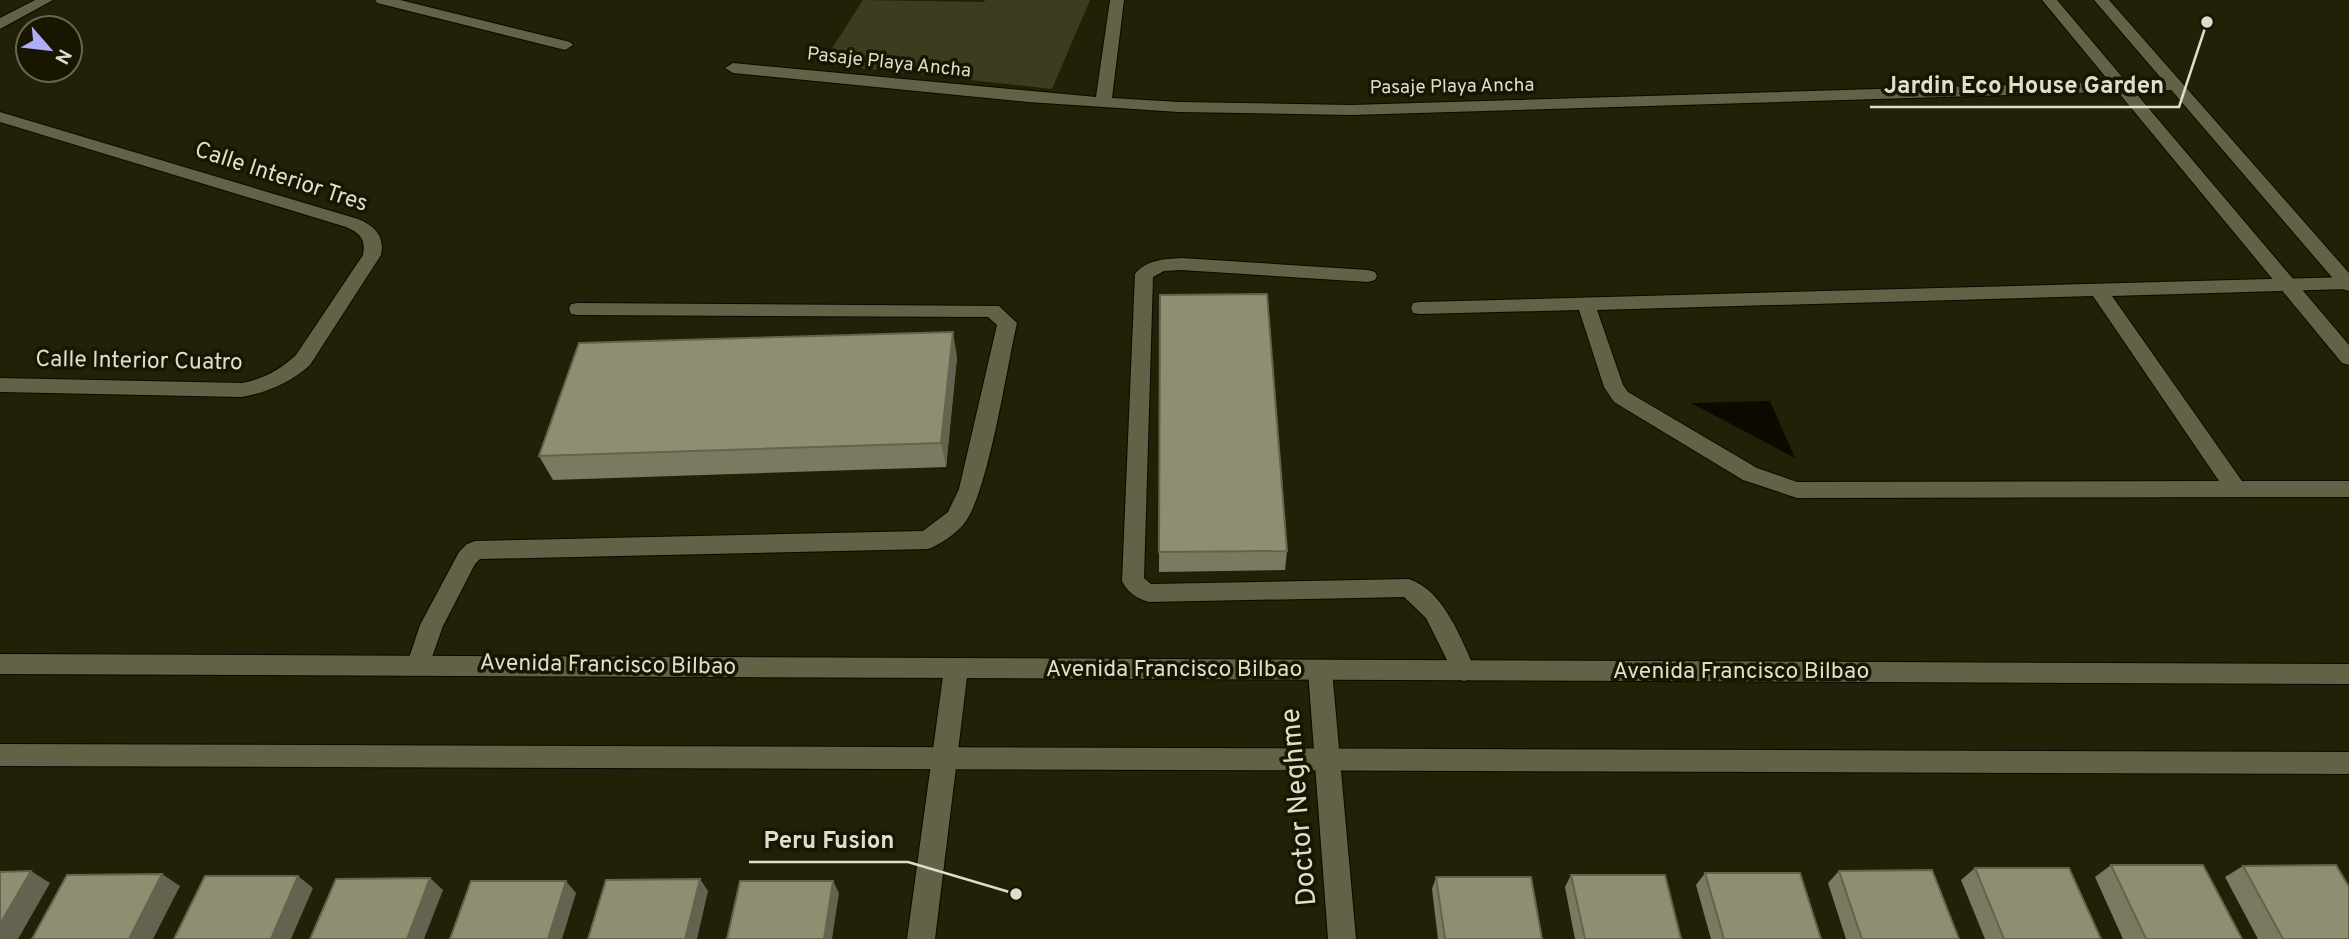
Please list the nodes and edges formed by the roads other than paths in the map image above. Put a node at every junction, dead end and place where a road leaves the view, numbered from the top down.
1 (46, 0) edge
2 (382, 0) edge
3 (1117, 0) edge
4 (2049, 0) edge
5 (2101, 0) edge
6 (4, 18) edge
7 (565, 45) dead end
8 (733, 68) dead end
9 (2175, 85) junction
10 (2121, 86) junction
11 (1103, 102) junction
12 (0, 117) edge
13 (1368, 276) dead end
14 (2287, 284) junction
15 (2348, 284) edge
16 (2098, 289) junction
17 (1586, 304) junction
18 (1420, 308) dead end
19 (578, 309) dead end
20 (2349, 358) edge
21 (275, 381) joint
22 (0, 385) edge
23 (2236, 489) junction
24 (2349, 489) edge
25 (0, 664) edge
26 (419, 664) junction
27 (956, 669) junction
28 (1320, 670) junction
29 (1464, 671) junction
30 (2349, 674) edge
31 (0, 755) edge
32 (943, 758) junction
33 (1328, 759) junction
34 (2349, 763) edge
35 (921, 939) edge
36 (1342, 939) edge

1 - 6 street
2 - 7 street
3 - 11 street
4 - 10 street
5 - 9 street
8 - 11 street, Pasaje Playa Ancha
9 - 10 street, Pasaje Playa Ancha
9 - 15 street
10 - 11 street, Pasaje Playa Ancha
10 - 14 street
12 - 21 street, Calle Interior Tres
13 - 29 street
14 - 15 street
14 - 16 street
14 - 20 street
16 - 17 street
16 - 23 street
17 - 18 street
17 - 23 street
19 - 26 street
21 - 22 street, Calle Interior Cuatro
23 - 24 street
25 - 26 street, Avenida Francisco Bilbao
26 - 27 street, Avenida Francisco Bilbao
27 - 28 street, Avenida Francisco Bilbao
27 - 32 street
28 - 29 street, Avenida Francisco Bilbao
28 - 33 street, Doctor Neghme
29 - 30 street, Avenida Francisco Bilbao
31 - 32 street
32 - 33 street
32 - 35 street
33 - 34 street
33 - 36 street, Doctor Neghme

